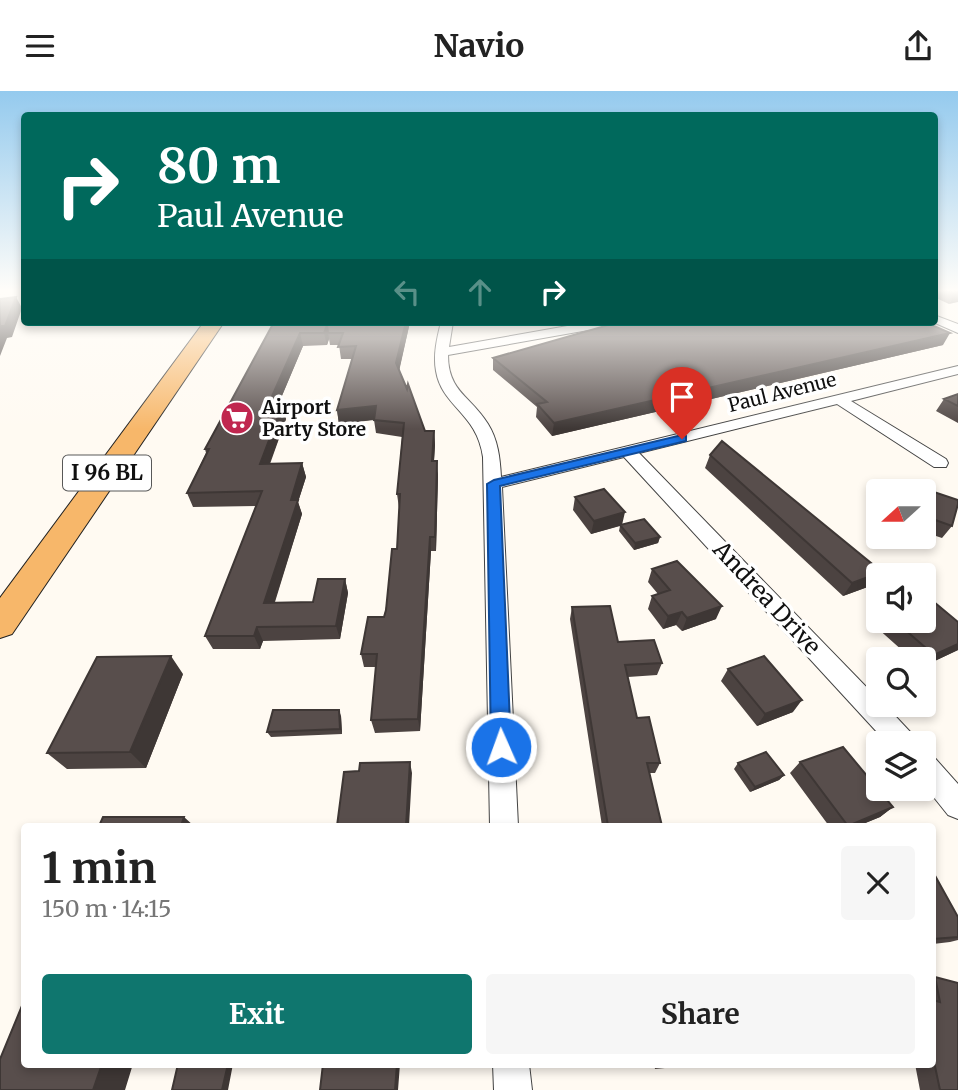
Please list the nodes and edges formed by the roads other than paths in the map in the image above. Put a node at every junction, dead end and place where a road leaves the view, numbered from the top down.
1 (204, 336) edge
2 (444, 336) edge
3 (534, 336) edge
4 (441, 352) junction
5 (958, 370) edge
6 (840, 400) junction
7 (629, 452) junction
8 (940, 463) dead end
9 (494, 484) junction
10 (6, 599) edge
11 (0, 624) edge
12 (893, 731) edge
13 (936, 779) edge
14 (958, 805) edge
15 (504, 823) edge
16 (511, 1068) edge
17 (513, 1090) edge

1 - 10 main road, I 96 BL
2 - 4 street
3 - 4 street
4 - 9 street
5 - 6 street, Paul Avenue
6 - 7 street, Paul Avenue
6 - 8 street
7 - 9 street, Paul Avenue
7 - 12 street, Andrea Drive
9 - 15 street
10 - 11 main road, I 96 BL
13 - 14 street
16 - 17 street

